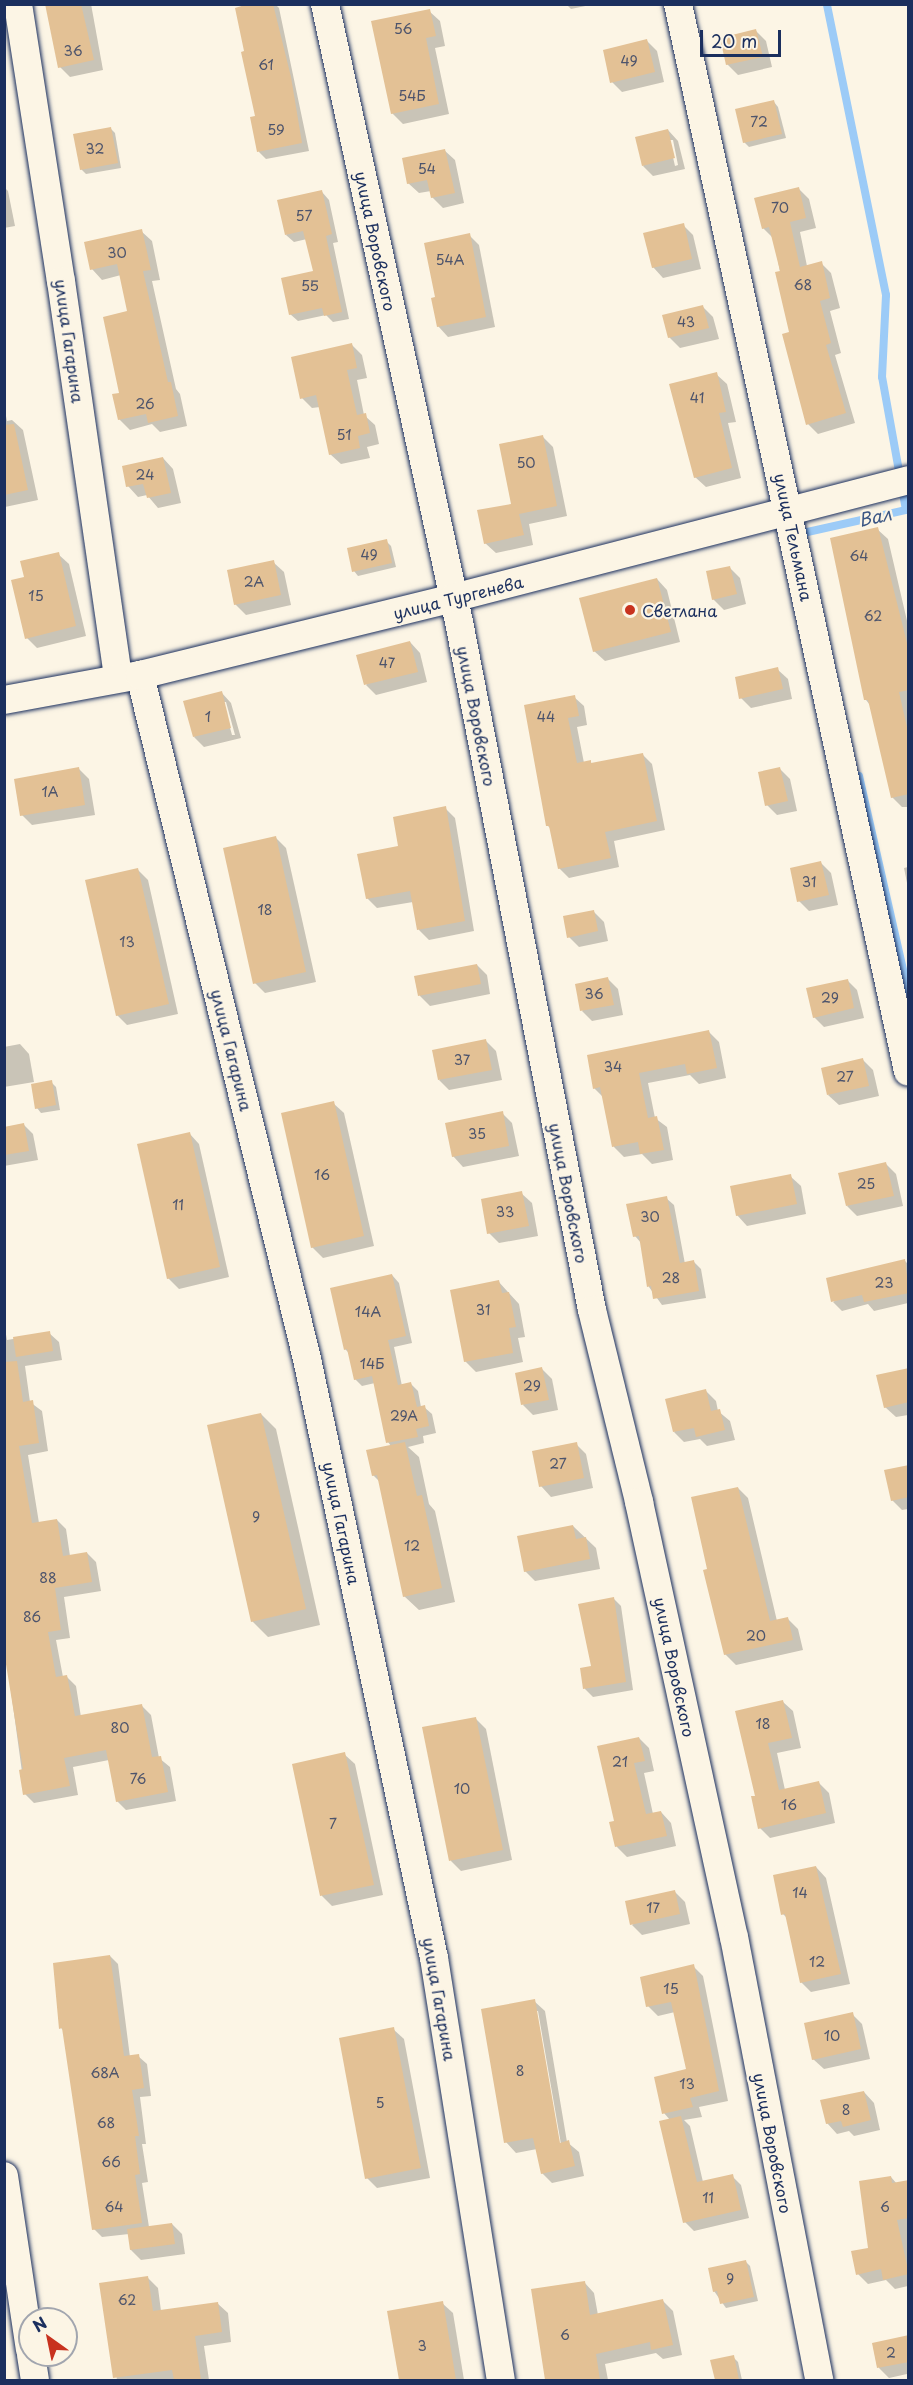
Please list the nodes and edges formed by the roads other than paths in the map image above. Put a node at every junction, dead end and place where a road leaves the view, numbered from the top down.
1 (18, 4) edge
2 (325, 4) edge
3 (678, 4) edge
4 (909, 480) edge
5 (788, 511) junction
6 (453, 598) junction
7 (129, 676) junction
8 (4, 700) edge
9 (909, 1071) edge
10 (4, 2176) edge
11 (24, 2307) edge
12 (501, 2380) edge
13 (819, 2380) edge

1 - 7 street, улица Гагарина
2 - 6 street, улица Воровского
3 - 5 street, улица Тельмана
4 - 5 street, улица Тургенева
5 - 6 street, улица Тургенева
5 - 9 street, улица Тельмана
6 - 7 street, улица Тургенева
6 - 13 street, улица Воровского
7 - 8 street, улица Тургенева
7 - 12 street, улица Гагарина
10 - 11 street

